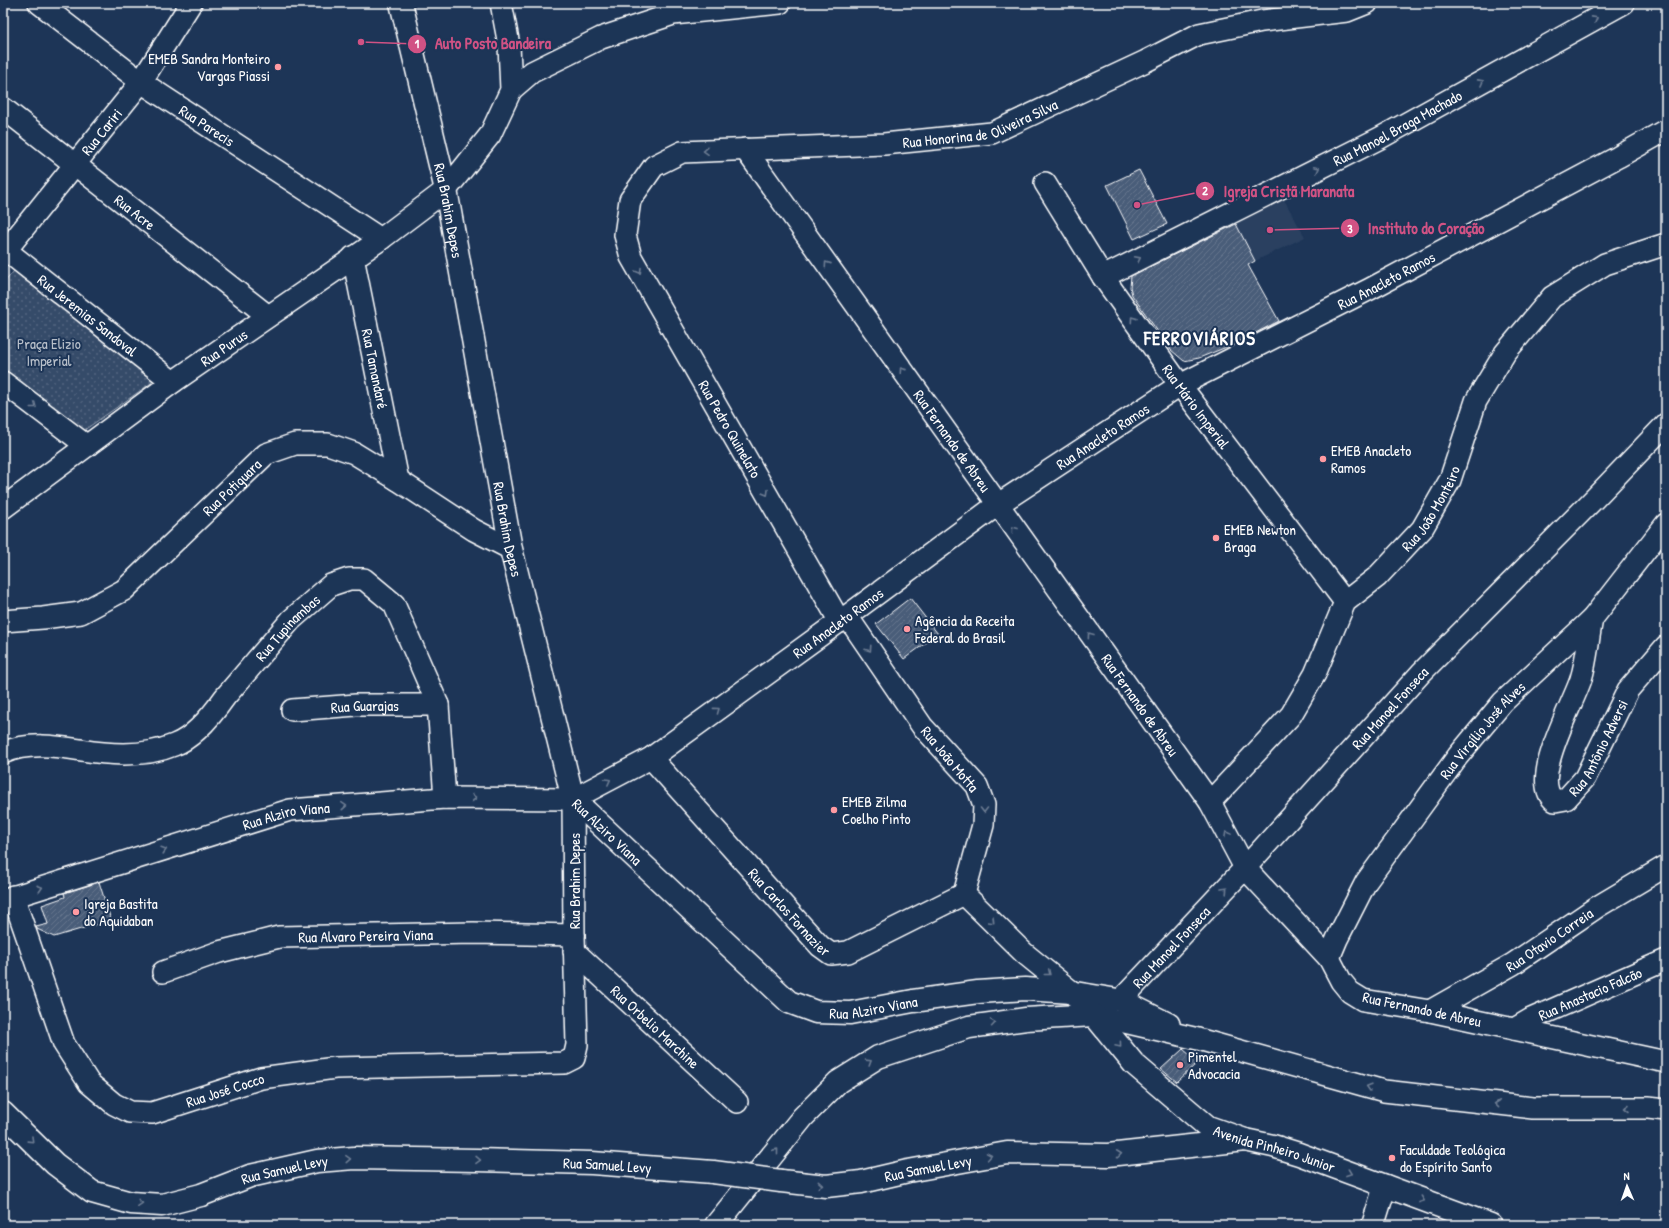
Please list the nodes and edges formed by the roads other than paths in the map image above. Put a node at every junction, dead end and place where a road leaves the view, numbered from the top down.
1 (39, 3) edge
2 (191, 3) edge
3 (401, 3) edge
4 (501, 3) edge
5 (780, 3) edge
6 (1367, 3) edge
7 (1624, 3) edge
8 (141, 82) junction
9 (511, 90) junction
10 (3, 108) edge
11 (1666, 130) edge
12 (745, 149) junction
13 (75, 164) junction
14 (1045, 183) dead end
15 (446, 190) junction
16 (625, 235) joint
17 (381, 239) junction
18 (1666, 244) edge
19 (4, 251) edge
20 (353, 257) junction
21 (1103, 277) junction
22 (268, 316) junction
23 (3, 382) edge
24 (173, 382) junction
25 (1180, 385) junction
26 (1666, 424) edge
27 (87, 446) junction
28 (398, 480) junction
29 (997, 505) junction
30 (3, 508) edge
31 (1666, 524) edge
32 (511, 549) junction
33 (1345, 602) junction
34 (844, 619) junction
35 (1592, 619) junction
36 (3, 621) edge
37 (1666, 646) edge
38 (438, 705) junction
39 (292, 710) dead end
40 (3, 752) edge
41 (651, 758) junction
42 (444, 798) junction
43 (573, 799) junction
44 (1210, 802) junction
45 (1666, 866) edge
46 (1246, 868) junction
47 (964, 894) junction
48 (8, 898) edge
49 (574, 943) junction
50 (1329, 958) junction
51 (1666, 960) edge
52 (163, 972) dead end
53 (1072, 992) junction
54 (1122, 1000) junction
55 (1430, 1011) junction
56 (1094, 1015) junction
57 (1514, 1029) junction
58 (1198, 1039) junction
59 (574, 1058) joint
60 (1666, 1062) edge
61 (737, 1102) dead end
62 (1666, 1110) edge
63 (3, 1113) edge
64 (1245, 1140) junction
65 (1385, 1186) junction
66 (716, 1225) edge
67 (1373, 1225) edge
68 (1491, 1225) edge

1 - 8 street, Rua Parecis
2 - 8 street, Rua Cariri
3 - 15 main road, Rua Brahim Depes
4 - 9 street
5 - 9 street
6 - 12 street, Rua Honorina de Oliveira Silva
21 -> 7 street, Rua Manoel Braga Machado
8 - 13 street, Rua Cariri
8 - 17 street, Rua Parecis
9 - 15 street, Rua Purus
10 - 13 street, Rua Acre
11 - 25 street, Rua Anacleto Ramos
12 -> 16 street, Rua Honorina de Oliveira Silva
29 -> 12 street, Rua Fernando de Abreu
13 - 19 street, Rua Cariri
13 - 22 street, Rua Acre
14 - 21 street, Rua Mário Imperial
15 - 17 street, Rua Purus
15 - 32 main road, Rua Brahim Depes
16 -> 34 street, Rua Pedro Quinelato
17 - 20 street, Rua Purus
18 - 33 street, Rua João Monteiro
19 - 24 street, Rua Jeremias Sandoval
20 - 22 street, Rua Purus
20 - 28 street, Rua Tamandaré
25 -> 21 street, Rua Mário Imperial
22 - 24 street, Rua Purus
23 -> 27 street
24 - 27 street, Rua Purus
25 - 29 street, Rua Anacleto Ramos
25 - 33 street, Rua Mário Imperial
26 - 46 street, Rua Manoel Fonseca
27 - 30 street, Rua Purus
28 - 32 street, Rua Potiguara
28 - 36 street, Rua Potiguara
29 - 34 street, Rua Anacleto Ramos
44 -> 29 street, Rua Fernando de Abreu
31 - 35 street, Rua Virgílio José Alves
32 - 43 main road, Rua Brahim Depes
33 - 44 street, Rua João Monteiro
41 -> 34 street, Rua Anacleto Ramos
34 -> 47 street, Rua João Motta
35 - 37 street, Rua Antônio Adversi
35 - 50 street, Rua Virgílio José Alves
38 - 39 street, Rua Guarajas
38 - 40 street, Rua Tupinambas
38 - 42 street, Rua Tupinambas
43 -> 41 street, Rua Anacleto Ramos
41 - 47 street, Rua Carlos Fornazier
42 -> 43 street, Rua Alziro Viana
48 -> 42 street, Rua Alziro Viana
43 - 49 street, Rua Brahim Depes
43 - 53 main road, Rua Alziro Viana
46 -> 44 street, Rua Fernando de Abreu
45 - 55 street, Rua Otavio Correia
46 - 50 street, Rua Fernando de Abreu
54 -> 46 street, Rua Manoel Fonseca
47 -> 53 street
48 - 59 street, Rua José Cocco
49 - 52 street, Rua Alvaro Pereira Viana
49 - 59 street, Rua Brahim Depes
49 - 61 street, Rua Orbelio Marchine
50 - 55 street, Rua Fernando de Abreu
51 - 57 street, Rua Anastacio Falcão
53 - 54 street
53 - 56 main road, Avenida Pinheiro Junior
54 - 58 street
55 - 57 street, Rua Fernando de Abreu
56 - 58 street
56 -> 64 main road, Avenida Pinheiro Junior
66 -> 56 main road
57 - 60 street, Rua Fernando de Abreu
62 -> 58 street
63 -> 64 main road, Rua Samuel Levy, bridge
64 -> 65 main road, Avenida Pinheiro Junior
65 - 67 main road
65 -> 68 main road, Avenida Pinheiro Junior

